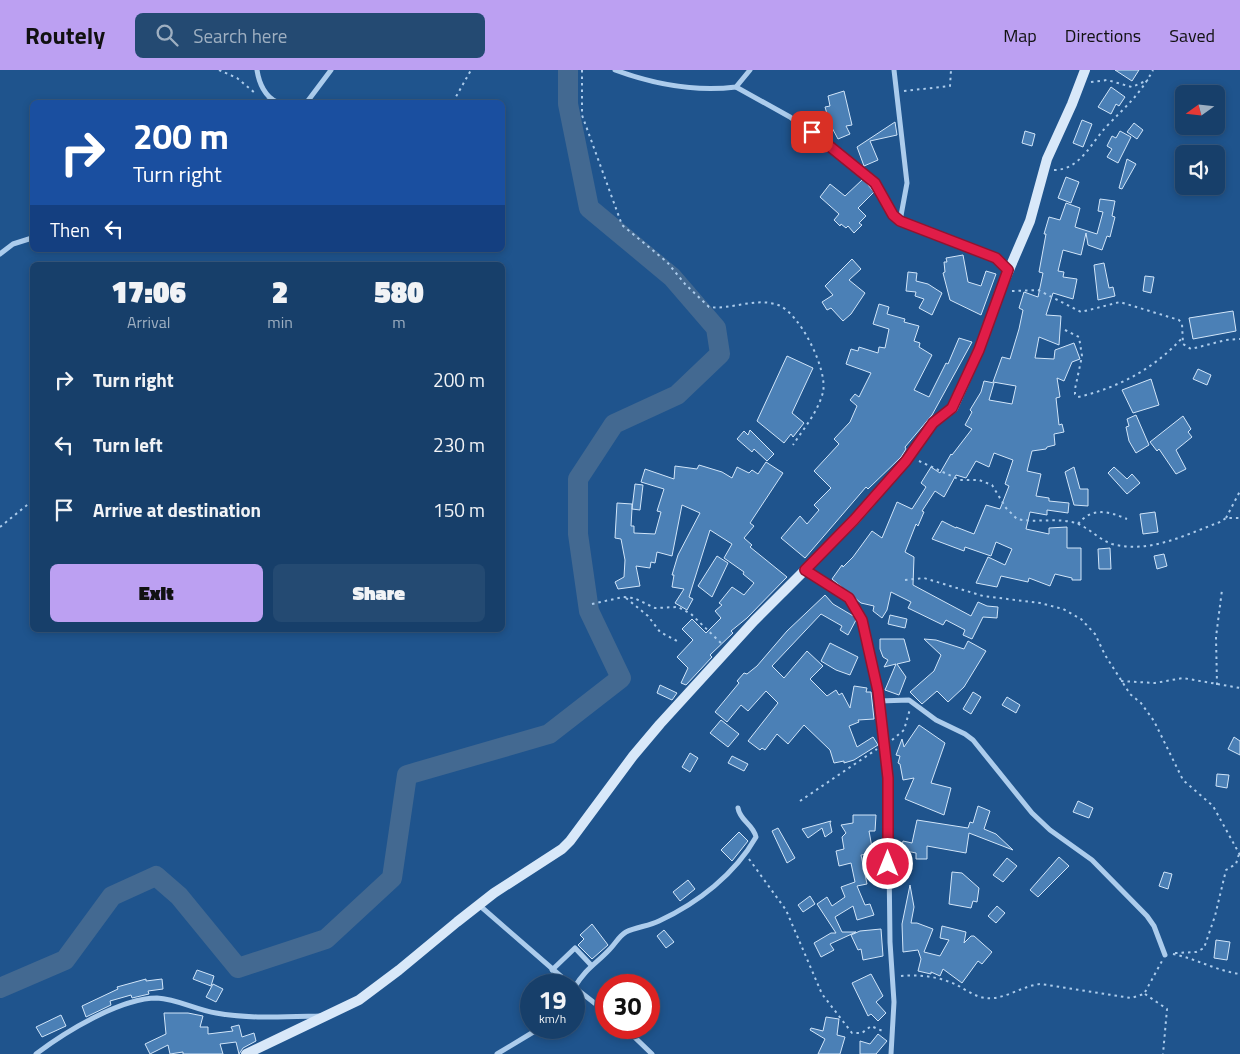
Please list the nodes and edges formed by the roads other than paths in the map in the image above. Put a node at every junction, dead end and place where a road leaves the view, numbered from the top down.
1 (258, 70) edge
2 (331, 70) edge
3 (615, 70) edge
4 (750, 70) edge
5 (894, 70) edge
6 (1086, 70) edge
7 (736, 87) junction
8 (273, 100) edge
9 (308, 100) edge
10 (900, 221) junction
11 (30, 239) edge
12 (0, 254) edge
13 (1008, 270) junction
14 (805, 570) junction
15 (879, 701) junction
16 (738, 808) dead end
17 (479, 905) junction
18 (1165, 955) road end
19 (591, 965) junction
20 (552, 970) junction
21 (557, 974) edge
22 (584, 974) edge
23 (585, 996) edge
24 (595, 1004) edge
25 (328, 1016) junction
26 (522, 1039) edge
27 (636, 1039) edge
28 (36, 1054) edge
29 (246, 1054) edge
30 (497, 1054) edge
31 (652, 1054) edge
32 (891, 1054) edge

1 - 8 street
2 - 9 street
3 - 7 street
4 - 7 street
5 - 10 street
6 - 13 street
7 - 10 street
10 - 13 street
11 - 12 street
13 - 14 street
14 - 15 street
14 - 17 street
15 - 18 street
15 - 32 street
16 - 19 street
17 - 20 street
17 - 25 street
19 - 20 street
19 - 22 street
20 - 21 street
23 - 24 street
25 - 28 street
25 - 29 street
26 - 30 street
27 - 31 street

